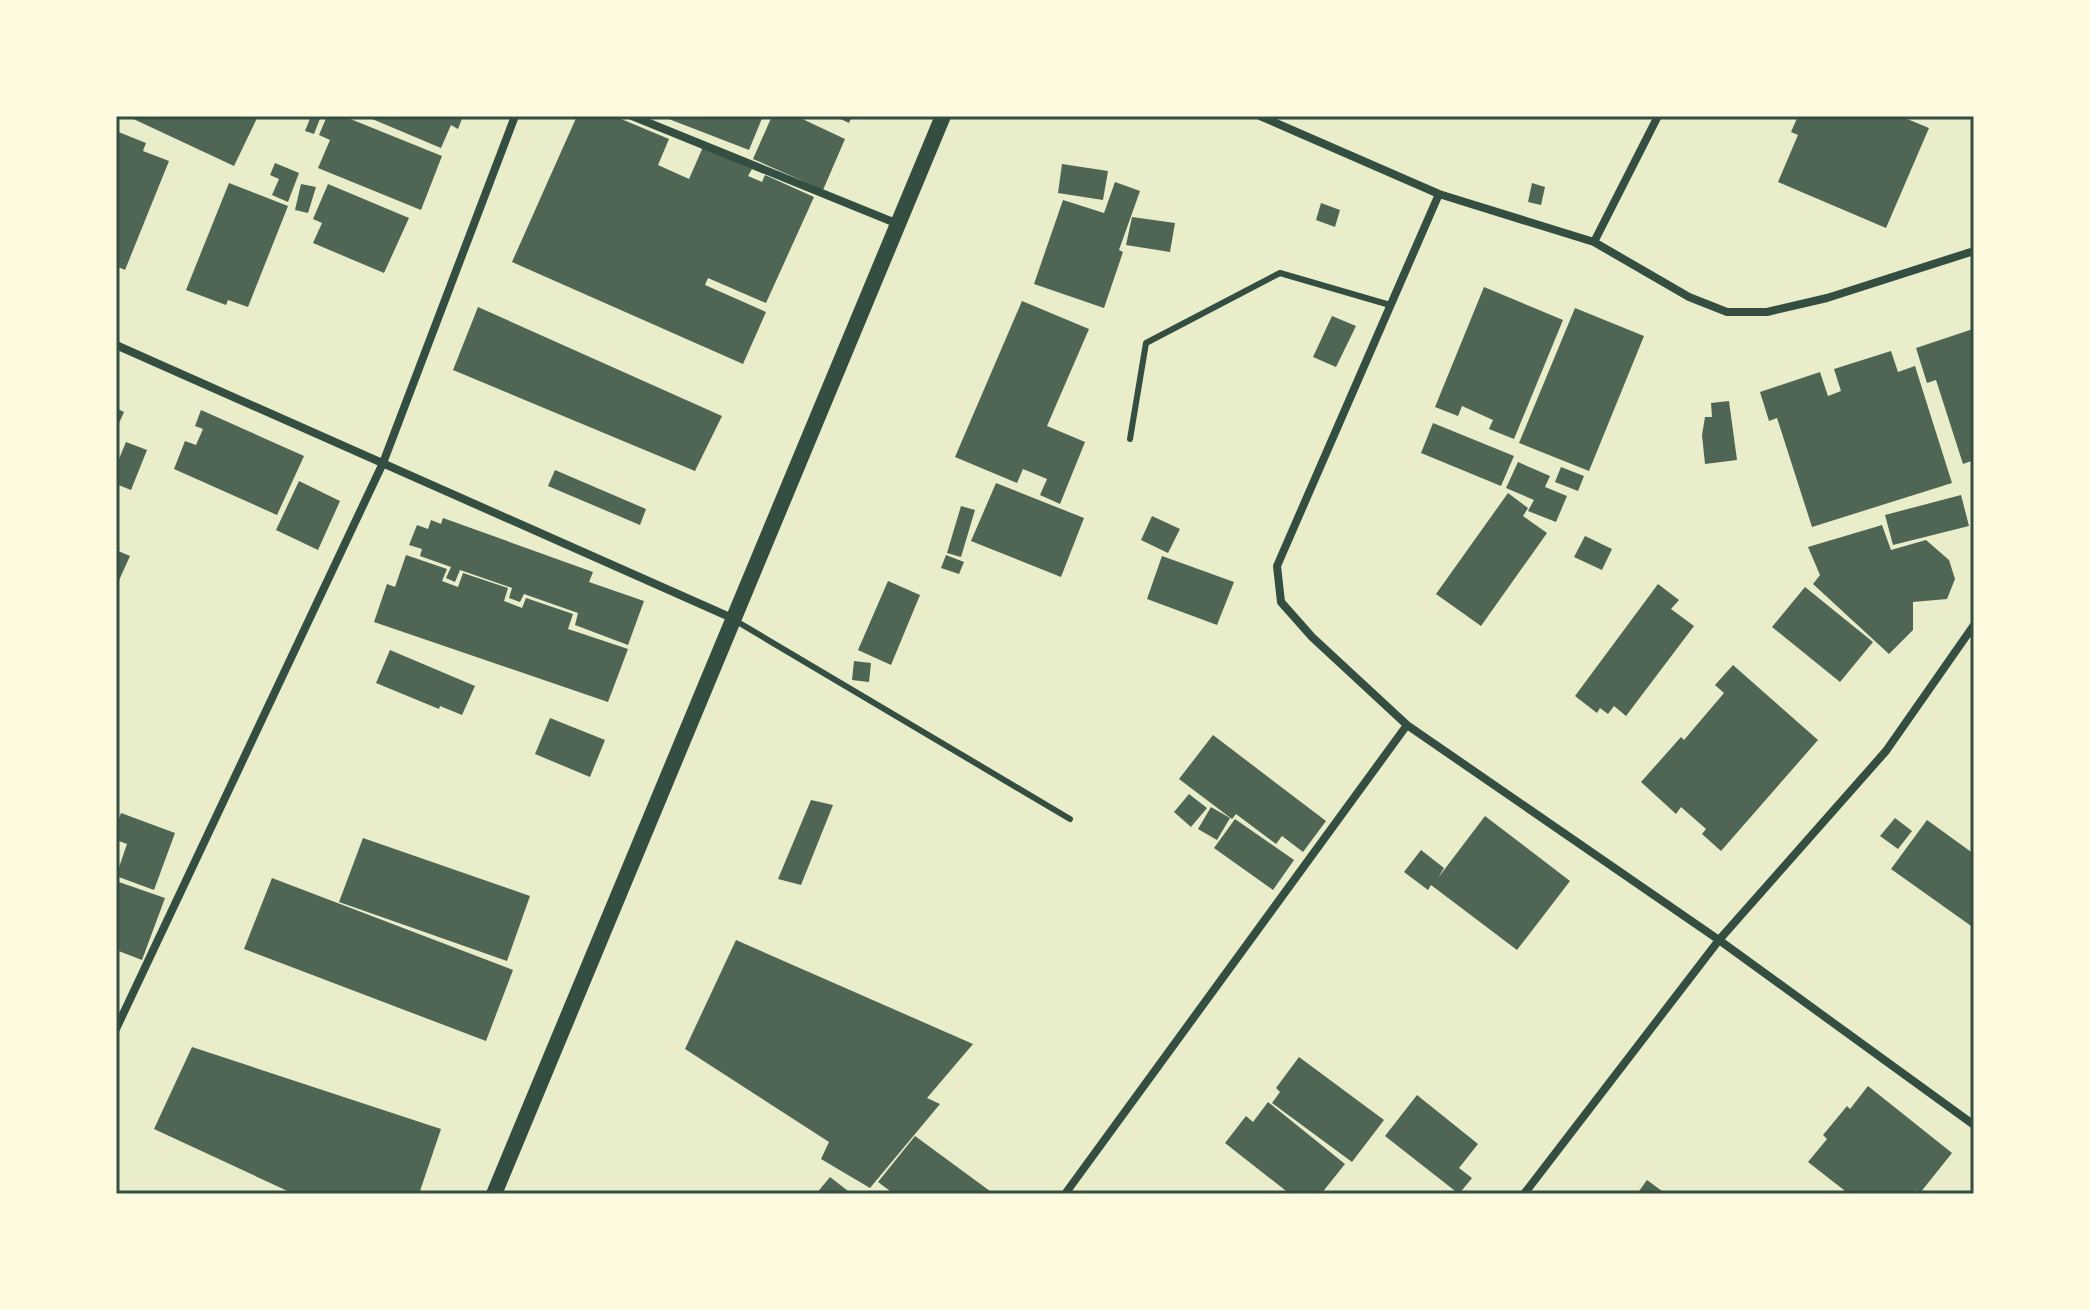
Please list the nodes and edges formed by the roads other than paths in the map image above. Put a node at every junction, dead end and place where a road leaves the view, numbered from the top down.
1 (515, 116) edge
2 (632, 116) edge
3 (943, 116) edge
4 (1260, 116) edge
5 (1658, 116) edge
6 (1439, 194) junction
7 (898, 224) junction
8 (1594, 242) junction
9 (1974, 251) edge
10 (1390, 305) junction
11 (116, 345) edge
12 (1130, 439) dead end
13 (383, 463) junction
14 (732, 618) junction
15 (1974, 625) edge
16 (1407, 725) junction
17 (1070, 819) dead end
18 (1719, 940) junction
19 (116, 1029) edge
20 (1974, 1125) edge
21 (494, 1194) edge
22 (1065, 1194) edge
23 (1524, 1194) edge

1 - 13 street
2 - 7 street
3 - 7 main road
4 - 6 street
5 - 8 street
6 - 8 street
6 - 10 street
7 - 14 main road
8 - 9 street
10 - 12 lane
10 - 16 street
11 - 13 street
13 - 14 street
13 - 19 street
14 - 17 lane
14 - 21 main road
15 - 18 street
16 - 18 street
16 - 22 street
18 - 20 street
18 - 23 street

